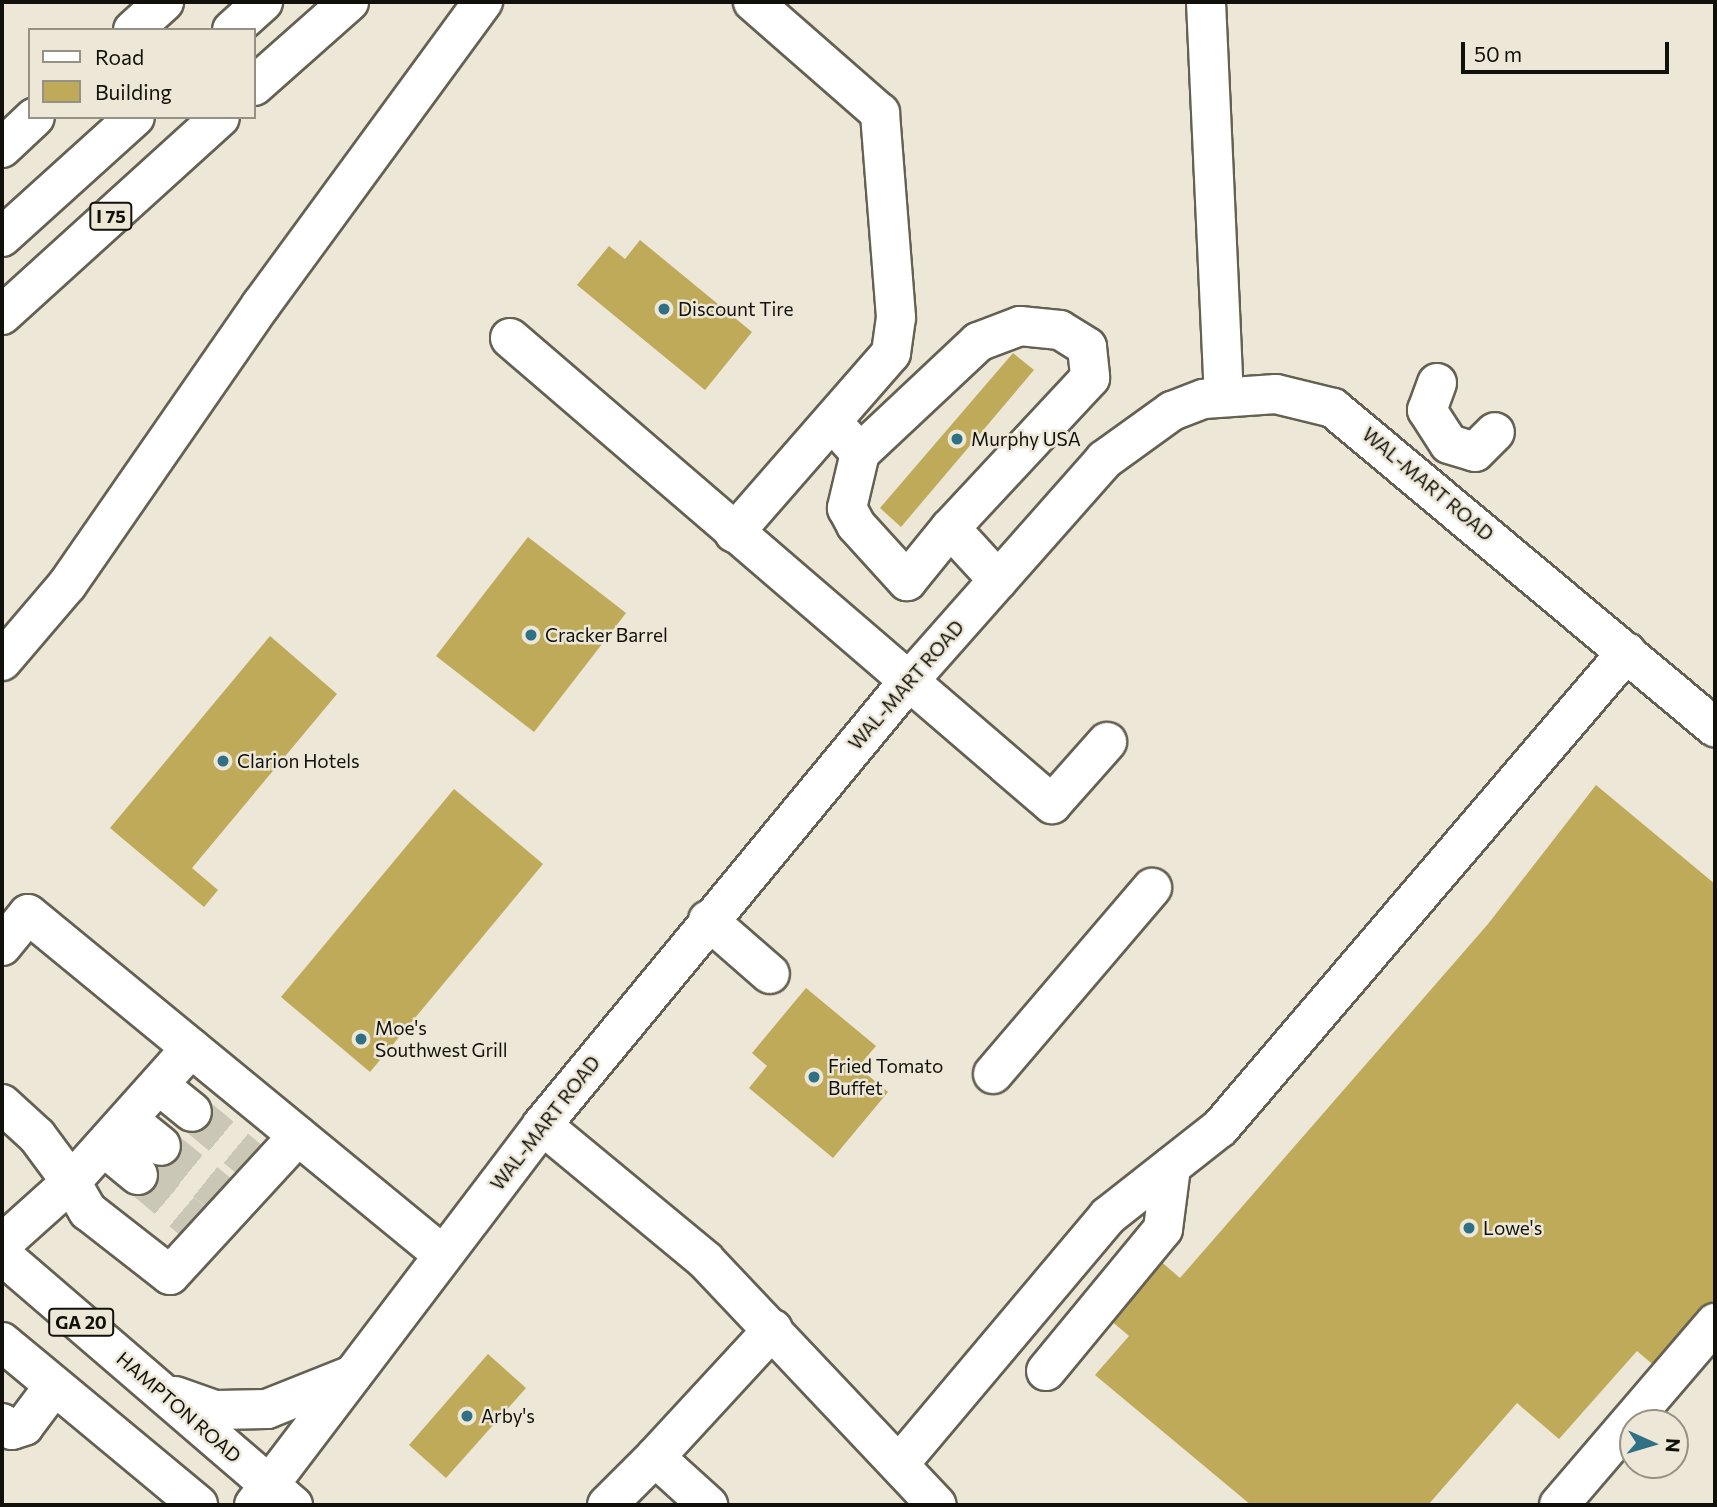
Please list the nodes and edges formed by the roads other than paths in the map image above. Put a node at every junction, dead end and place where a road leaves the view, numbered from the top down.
1 (164, 2) edge
2 (263, 2) edge
3 (349, 2) edge
4 (484, 2) edge
5 (753, 2) edge
6 (1206, 2) edge
7 (135, 28) edge
8 (234, 28) edge
9 (256, 84) edge
10 (34, 119) edge
11 (133, 119) edge
12 (218, 119) edge
13 (2, 148) edge
14 (2, 237) edge
15 (2, 315) edge
16 (510, 338) dead end
17 (1437, 383) dead end
18 (1224, 396) junction
19 (831, 422) junction
20 (1494, 432) dead end
21 (860, 453) junction
22 (950, 528) junction
23 (734, 533) junction
24 (998, 580) junction
25 (1627, 652) junction
26 (2, 661) edge
27 (906, 683) junction
28 (1715, 727) edge
29 (1107, 742) dead end
30 (1152, 888) dead end
31 (708, 920) junction
32 (2, 946) edge
33 (770, 974) dead end
34 (191, 1048) junction
35 (993, 1074) dead end
36 (160, 1086) junction
37 (2, 1104) edge
38 (192, 1112) tunnel mouth
39 (129, 1120) junction
40 (542, 1125) junction
41 (298, 1136) junction
42 (161, 1146) tunnel mouth
43 (103, 1147) junction
44 (1171, 1167) junction
45 (138, 1175) tunnel mouth
46 (72, 1182) junction
47 (2, 1244) edge
48 (2, 1255) edge
49 (443, 1255) junction
50 (1715, 1323) edge
51 (773, 1329) junction
52 (2, 1342) edge
53 (1046, 1371) dead end
54 (352, 1375) junction
55 (54, 1386) junction
56 (159, 1390) junction
57 (5, 1432) edge
58 (655, 1457) junction
59 (900, 1463) junction
60 (149, 1465) junction
61 (272, 1498) edge
62 (165, 1505) edge
63 (198, 1505) edge
64 (607, 1505) edge
65 (708, 1505) edge
66 (937, 1505) edge
67 (1559, 1505) edge

1 - 7 main road
2 - 8 main road
3 - 9 main road
4 - 26 main road
5 - 19 main road
6 - 18 main road
10 - 13 main road
11 - 14 main road
12 - 15 main road, I 75
16 - 23 main road
17 - 20 main road
18 - 24 main road, WAL-MART ROAD
18 - 25 main road, WAL-MART ROAD
19 - 21 main road
19 - 23 main road
21 - 22 main road
21 - 22 main road
22 - 24 main road
23 - 27 main road
24 - 27 main road, WAL-MART ROAD
25 - 28 main road, WAL-MART ROAD
25 - 44 main road
27 - 29 main road
27 - 31 main road, WAL-MART ROAD
30 - 35 main road
31 - 33 main road
31 - 40 main road, WAL-MART ROAD
32 - 34 main road
34 - 36 main road
34 - 41 main road
36 - 38 main road
36 - 39 main road
37 - 46 main road
39 - 42 main road
39 - 43 main road
40 - 49 main road, WAL-MART ROAD
40 - 51 main road
41 - 46 main road
41 - 49 main road
43 - 45 main road
43 - 46 main road
44 - 53 main road
44 - 59 main road
46 - 47 main road
48 - 56 main road, HAMPTON ROAD / GA 20
49 - 54 main road, WAL-MART ROAD
50 - 67 main road
51 - 58 main road
51 - 59 main road
52 - 55 main road
54 - 56 main road
54 - 61 main road, WAL-MART ROAD
55 - 57 main road
55 - 60 main road
56 - 61 main road, HAMPTON ROAD / GA 20
58 - 64 main road
58 - 65 main road
59 - 66 main road
60 - 62 main road
60 - 63 main road

